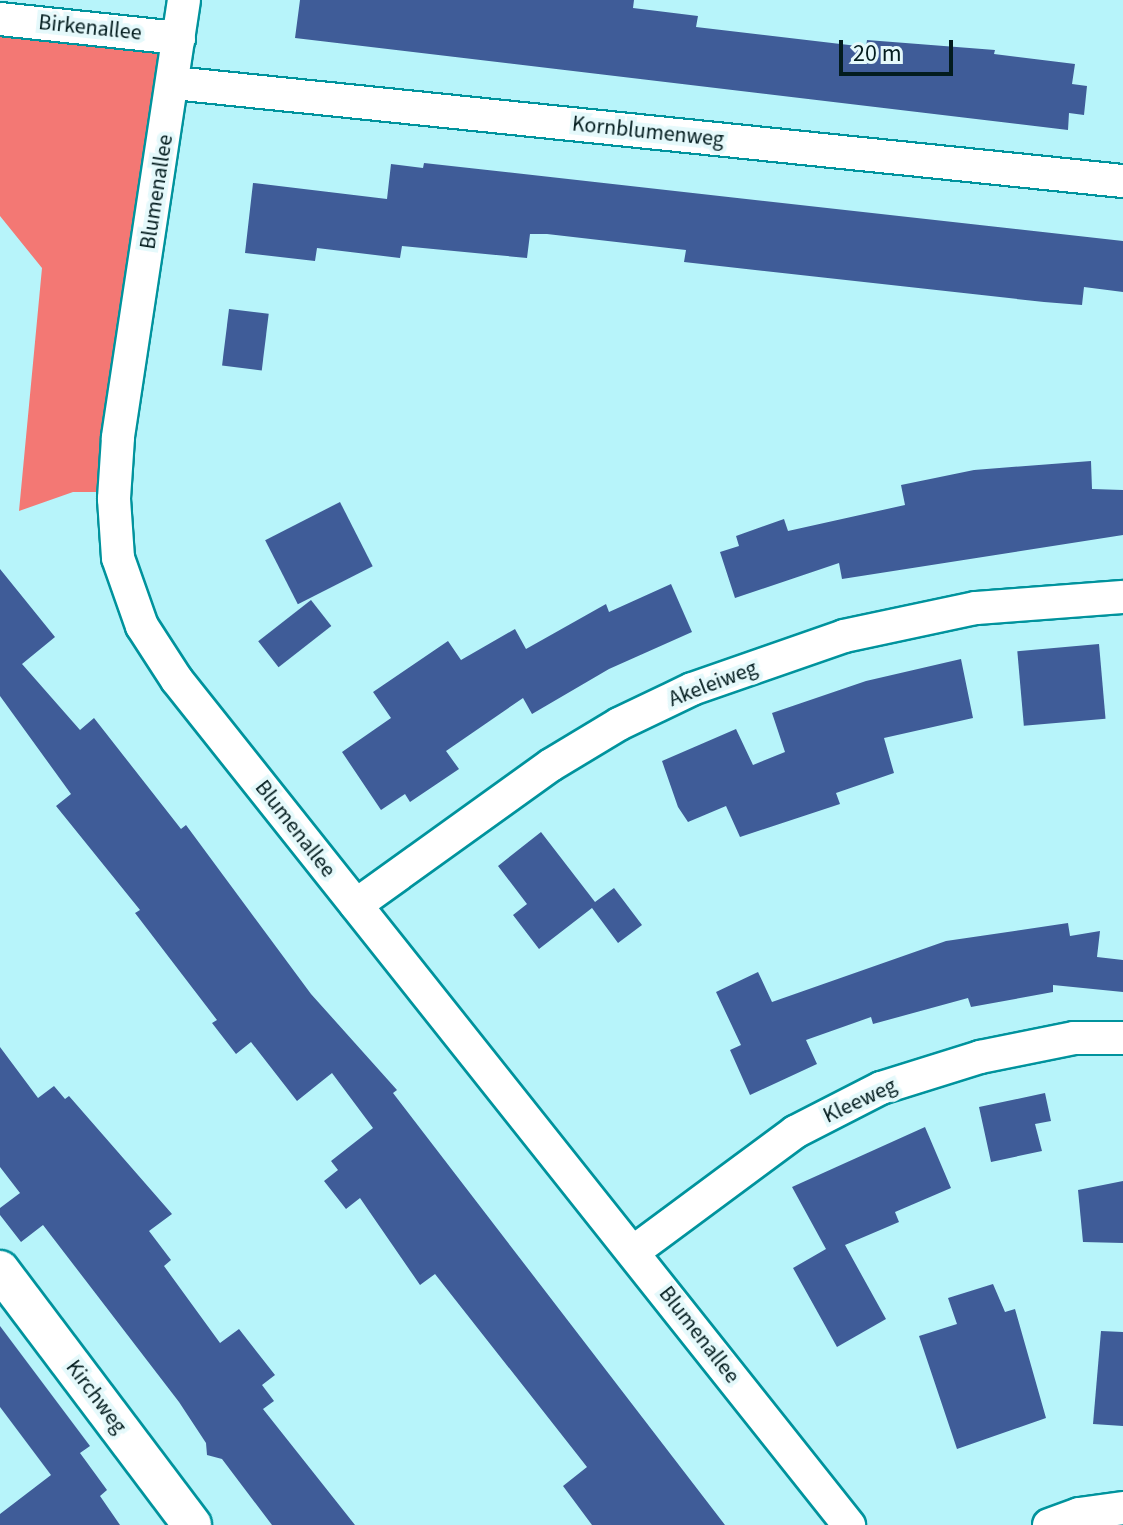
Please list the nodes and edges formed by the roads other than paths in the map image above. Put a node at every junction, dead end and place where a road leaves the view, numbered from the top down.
1 (184, 0) edge
2 (0, 19) edge
3 (179, 38) junction
4 (174, 83) junction
5 (1123, 181) edge
6 (1123, 597) edge
7 (356, 905) junction
8 (1123, 1038) edge
9 (633, 1252) junction
10 (0, 1270) edge
11 (1123, 1508) edge
12 (192, 1525) edge
13 (849, 1525) edge
14 (1049, 1525) edge

1 - 3 street, Blumenallee
2 - 3 street, Birkenallee
3 - 4 street, Blumenallee
4 - 5 street, Kornblumenweg
4 - 7 street, Blumenallee
6 - 7 street, Akeleiweg
7 - 9 street, Blumenallee
8 - 9 street, Kleeweg
9 - 13 street, Blumenallee
10 - 12 street, Kirchweg
11 - 14 street

